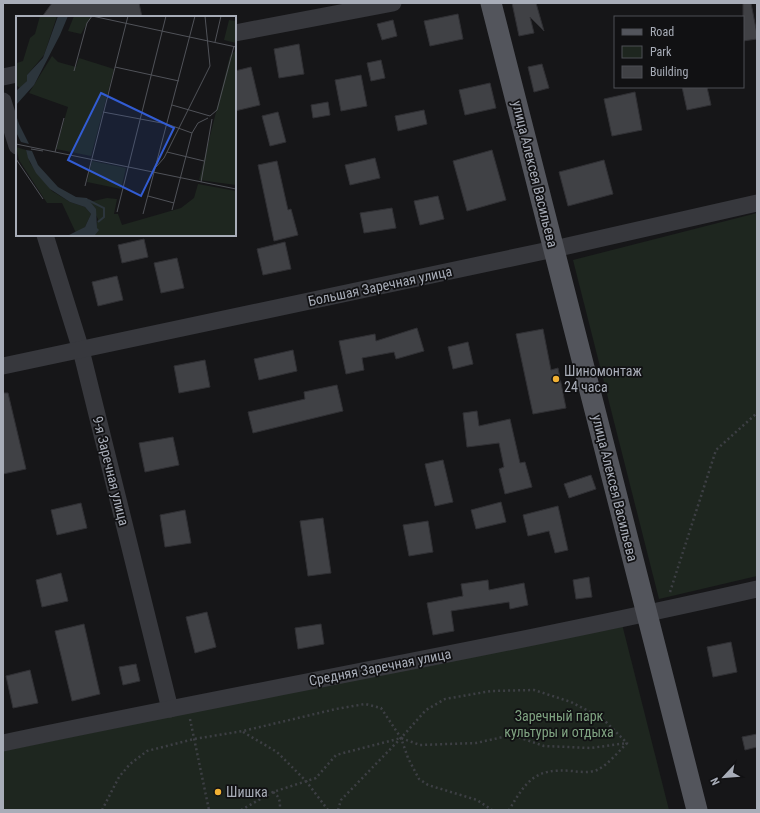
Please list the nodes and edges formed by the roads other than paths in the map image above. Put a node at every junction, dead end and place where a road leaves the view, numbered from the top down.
1 (393, 3) edge
2 (491, 3) edge
3 (236, 33) edge
4 (16, 74) edge
5 (3, 77) edge
6 (3, 101) edge
7 (16, 143) edge
8 (757, 203) edge
9 (45, 236) edge
10 (554, 249) junction
11 (81, 350) junction
12 (3, 366) edge
13 (757, 589) edge
14 (656, 612) junction
15 (170, 709) junction
16 (3, 743) edge
17 (697, 810) edge

1 - 3 street
2 - 10 main road, улица Алексея Васильева
4 - 5 street
6 - 7 street
8 - 10 street, Большая Заречная улица
9 - 11 street, 9-я Заречная улица
10 - 11 street, Большая Заречная улица
10 - 14 main road, улица Алексея Васильева
11 - 12 street, Большая Заречная улица
11 - 15 street, 9-я Заречная улица
13 - 14 street, Средняя Заречная улица
14 - 15 street, Средняя Заречная улица
14 - 17 main road, улица Алексея Васильева
15 - 16 street, Средняя Заречная улица

